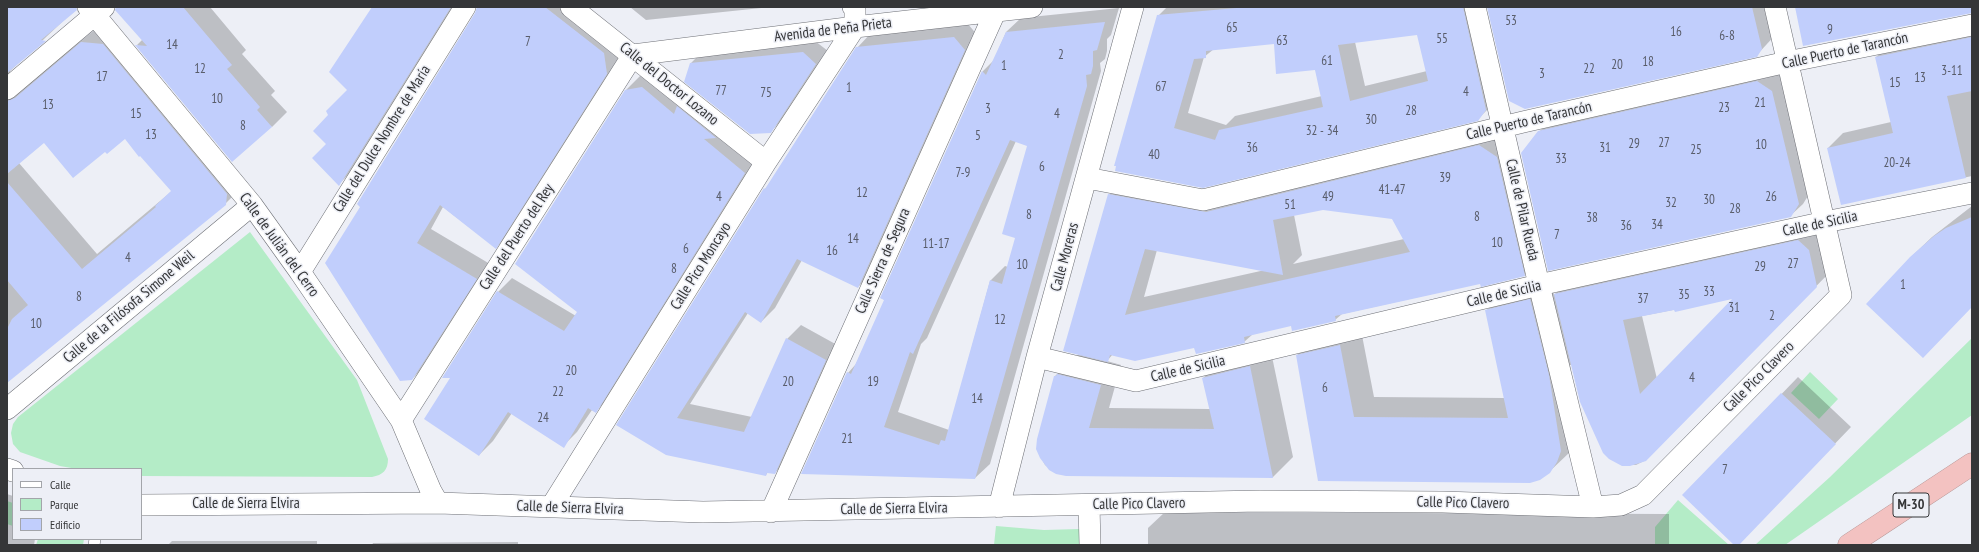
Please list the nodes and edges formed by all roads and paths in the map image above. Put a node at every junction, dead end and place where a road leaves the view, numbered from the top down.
1 (464, 7) edge
2 (571, 7) edge
3 (1032, 7) edge
4 (1133, 7) edge
5 (1475, 7) edge
6 (1774, 7) edge
7 (96, 10) edge
8 (996, 10) junction
9 (854, 17) edge
10 (1972, 25) edge
11 (633, 55) junction
12 (1787, 62) junction
13 (7, 89) edge
14 (1504, 126) junction
15 (766, 162) junction
16 (1086, 178) junction
17 (1972, 194) edge
18 (252, 205) junction
19 (1825, 222) junction
20 (300, 272) junction
21 (1539, 285) junction
22 (1038, 357) junction
23 (7, 409) edge
24 (401, 420) junction
25 (1972, 464) edge
26 (438, 504) junction
27 (142, 505) edge
28 (1089, 505) junction
29 (551, 507) junction
30 (999, 507) junction
31 (1593, 507) junction
32 (771, 512) junction
33 (1090, 545) edge
34 (1849, 545) edge

1 - 20 street, Calle del Dulce Nombre de María
2 - 11 street, Calle del Doctor Lozano
3 - 8 street, Avenida de Peña Prieta
4 - 16 street, Calle Moreras
5 - 14 street, Calle de Pilar Rueda
6 - 12 street
7 - 13 street
7 - 18 street, Calle de Julián del Cerro
8 - 9 street, Avenida de Peña Prieta
8 - 32 street, Calle Sierra de Segura
9 - 11 street, Avenida de Peña Prieta
9 - 15 street, Calle Pico Moncayo
10 - 12 street, Calle Puerto de Tarancón
11 - 15 street, Calle del Doctor Lozano
11 - 24 street, Calle del Puerto del Rey
12 - 14 street, Calle Puerto de Tarancón
12 - 19 street
14 - 16 street, Calle Puerto de Tarancón
14 - 21 street, Calle de Pilar Rueda
15 - 29 street, Calle Pico Moncayo
16 - 22 street, Calle Moreras
17 - 19 street, Calle de Sicilia
18 - 20 street, Calle de Julián del Cerro
18 - 23 street, Calle de la Filósofa Simone Weil
19 - 21 street, Calle de Sicilia
19 - 31 street, Calle Pico Clavero
20 - 24 street, Calle de Julián del Cerro
21 - 22 street, Calle de Sicilia
21 - 31 street, Calle de Pilar Rueda
22 - 30 street, Calle Moreras
24 - 26 street, Calle de Julián del Cerro
25 - 34 highway, M-30
26 - 27 street, Calle de Sierra Elvira
26 - 29 street, Calle de Sierra Elvira
28 - 30 street, Calle Pico Clavero
28 - 31 street, Calle Pico Clavero
28 - 33 street
29 - 32 street, Calle de Sierra Elvira
30 - 32 street, Calle de Sierra Elvira

